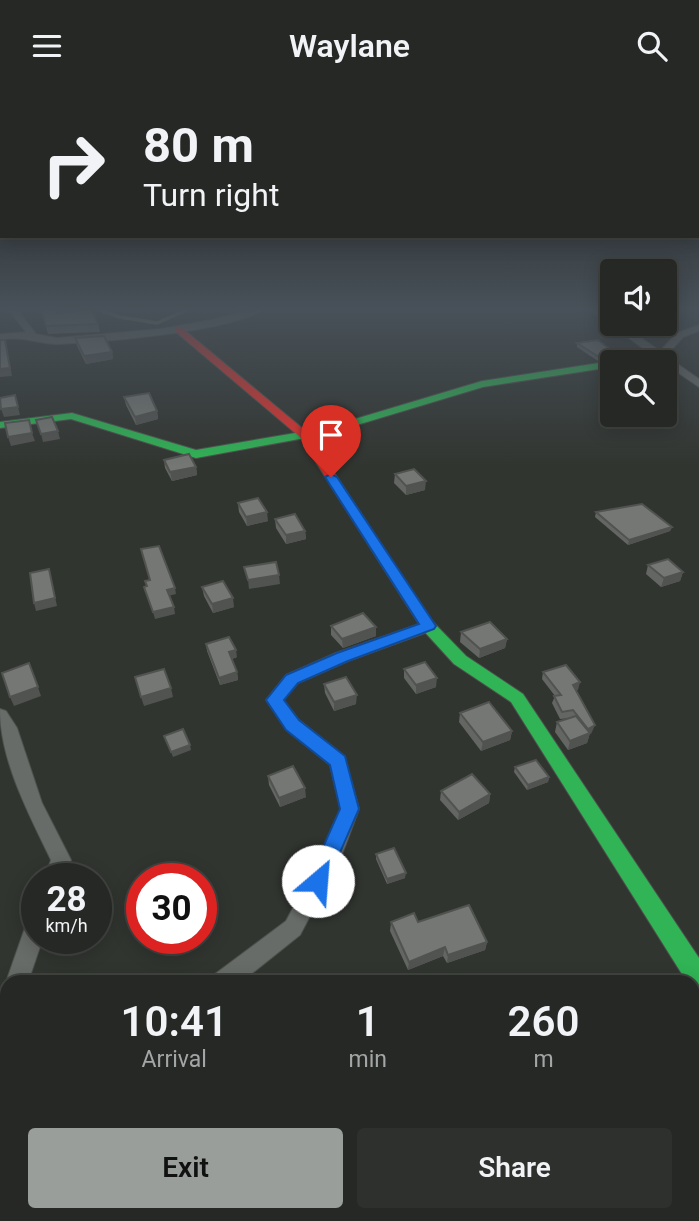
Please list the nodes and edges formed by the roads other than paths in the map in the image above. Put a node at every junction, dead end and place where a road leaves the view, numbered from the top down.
1 (217, 362) edge
2 (600, 366) edge
3 (677, 368) edge
4 (699, 384) edge
5 (0, 425) edge
6 (304, 435) junction
7 (428, 626) junction
8 (0, 715) edge
9 (60, 863) edge
10 (27, 954) edge
11 (19, 975) edge
12 (232, 975) edge
13 (696, 975) edge

1 - 6 street
2 - 6 street
3 - 4 street
5 - 6 street
6 - 7 street
7 - 12 street
7 - 13 street
8 - 9 street
10 - 11 street

